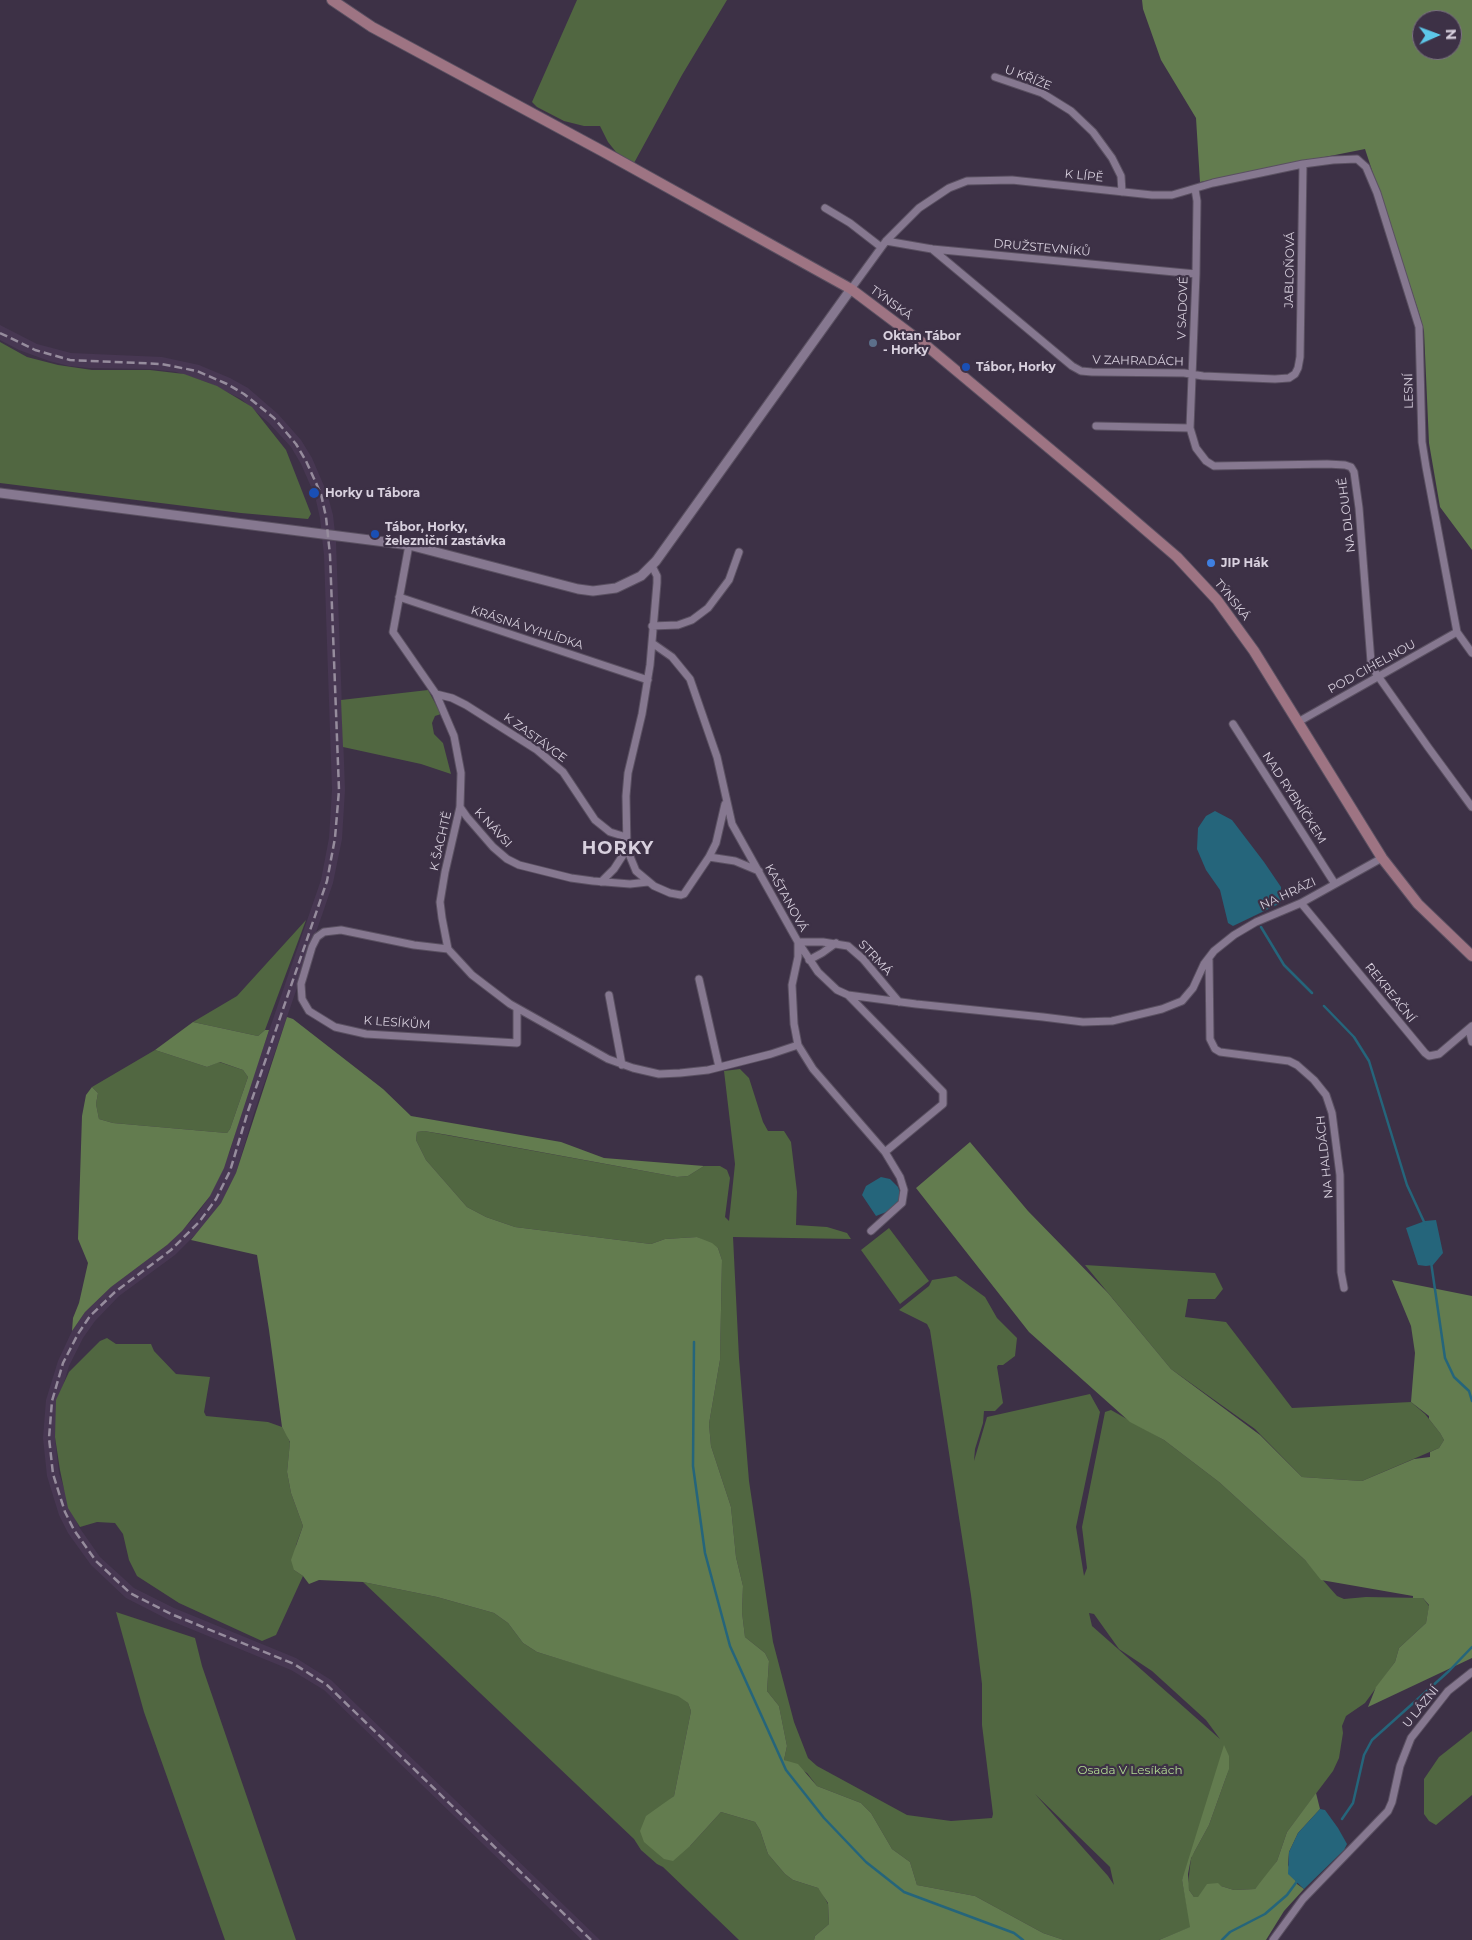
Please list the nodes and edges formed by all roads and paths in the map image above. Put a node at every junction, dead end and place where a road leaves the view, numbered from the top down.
1 (332, 0) edge
2 (995, 77) dead end
3 (1357, 159) joint
4 (1303, 164) junction
5 (1195, 189) junction
6 (1122, 192) junction
7 (825, 208) dead end
8 (886, 241) junction
9 (881, 247) junction
10 (932, 249) junction
11 (1196, 274) junction
12 (851, 289) junction
13 (1192, 374) junction
14 (1295, 374) joint
15 (1096, 426) dead end
16 (1190, 428) junction
17 (0, 493) edge
18 (409, 545) junction
19 (739, 552) dead end
20 (652, 566) junction
21 (399, 597) junction
22 (652, 626) junction
23 (1457, 632) junction
24 (652, 643) junction
25 (1472, 653) edge
26 (1378, 676) junction
27 (648, 680) junction
28 (436, 694) junction
29 (1298, 722) junction
30 (1233, 724) dead end
31 (725, 800) junction
32 (460, 807) junction
33 (1472, 807) edge
34 (626, 837) junction
35 (627, 849) junction
36 (710, 857) junction
37 (1382, 858) junction
38 (759, 872) junction
39 (601, 882) junction
40 (648, 882) junction
41 (1335, 884) junction
42 (1301, 903) junction
43 (798, 942) junction
44 (836, 943) junction
45 (448, 949) junction
46 (1472, 956) edge
47 (1209, 957) junction
48 (809, 960) junction
49 (699, 979) dead end
50 (609, 995) dead end
51 (848, 995) junction
52 (899, 1002) junction
53 (517, 1008) junction
54 (1471, 1027) edge
55 (1472, 1042) edge
56 (798, 1045) junction
57 (622, 1065) junction
58 (719, 1067) junction
59 (885, 1152) junction
60 (871, 1231) dead end
61 (1344, 1288) dead end
62 (1472, 1672) edge
63 (1274, 1940) edge

1 - 12 main road, TÝNSKÁ
2 - 6 street, U KŘÍŽE
3 - 4 street, K LÍPĚ
3 - 23 street, LESNÍ
4 - 5 street, K LÍPĚ
4 - 14 street, JABLOŇOVÁ
5 - 6 street, K LÍPĚ
5 - 11 street, V SADOVÉ
6 - 8 street, K LÍPĚ
7 - 9 street
8 - 9 street, K LÍPĚ
8 - 10 street, DRUŽSTEVNÍKŮ
9 - 12 street, K LÍPĚ
10 - 11 street, DRUŽSTEVNÍKŮ
10 - 13 street, V ZAHRADÁCH
11 - 13 street, V SADOVÉ
12 - 20 street
12 - 29 main road, TÝNSKÁ
13 - 14 street, V ZAHRADÁCH
13 - 16 street, V SADOVÉ
15 - 16 street
16 - 26 street, NA DLOUHÉ
17 - 18 street
18 - 20 street
18 - 21 street, K ŠACHTĚ
19 - 22 street
20 - 22 street, K NÁVSI
21 - 27 street, KRÁSNÁ VYHLÍDKA
21 - 28 street, K ŠACHTĚ
22 - 24 street, K NÁVSI
23 - 25 street
23 - 26 street, POD CIHELNOU
24 - 27 street, K NÁVSI
24 - 31 street, KAŠTANOVÁ
26 - 29 street, POD CIHELNOU
26 - 33 street, NA DLOUHÉ
27 - 34 street, K NÁVSI
28 - 32 street, K ŠACHTĚ
28 - 34 street, K ZASTÁVCE
29 - 37 main road, TÝNSKÁ
30 - 41 street, NAD RYBNÍČKEM
31 - 36 street, K NÁVSI
31 - 38 street, KAŠTANOVÁ
32 - 39 street, K NÁVSI
32 - 45 street, K ŠACHTĚ
34 - 35 street, K NÁVSI
35 - 39 street
35 - 40 street, K NÁVSI
36 - 38 street
36 - 40 street, K NÁVSI
37 - 41 street, NA HRÁZI
37 - 46 main road, TÝNSKÁ
38 - 43 street, KAŠTANOVÁ
39 - 40 street, K NÁVSI
41 - 42 street, NA HRÁZI
42 - 47 street, NA HRÁZI
42 - 54 street, REKREAČNÍ
43 - 44 street, STRMÁ
43 - 48 street
43 - 56 street, KAŠTANOVÁ
44 - 48 street
44 - 52 street, STRMÁ
45 - 53 street
45 - 53 street, K LESÍKŮM
47 - 52 street
47 - 61 street, NA HALDÁCH
48 - 51 street
49 - 58 street
50 - 57 street
51 - 52 street
51 - 59 street
53 - 57 street
54 - 55 street
56 - 58 street
56 - 59 street, KAŠTANOVÁ
57 - 58 street
59 - 60 street, KAŠTANOVÁ
62 - 63 street, U LÁZNÍ

